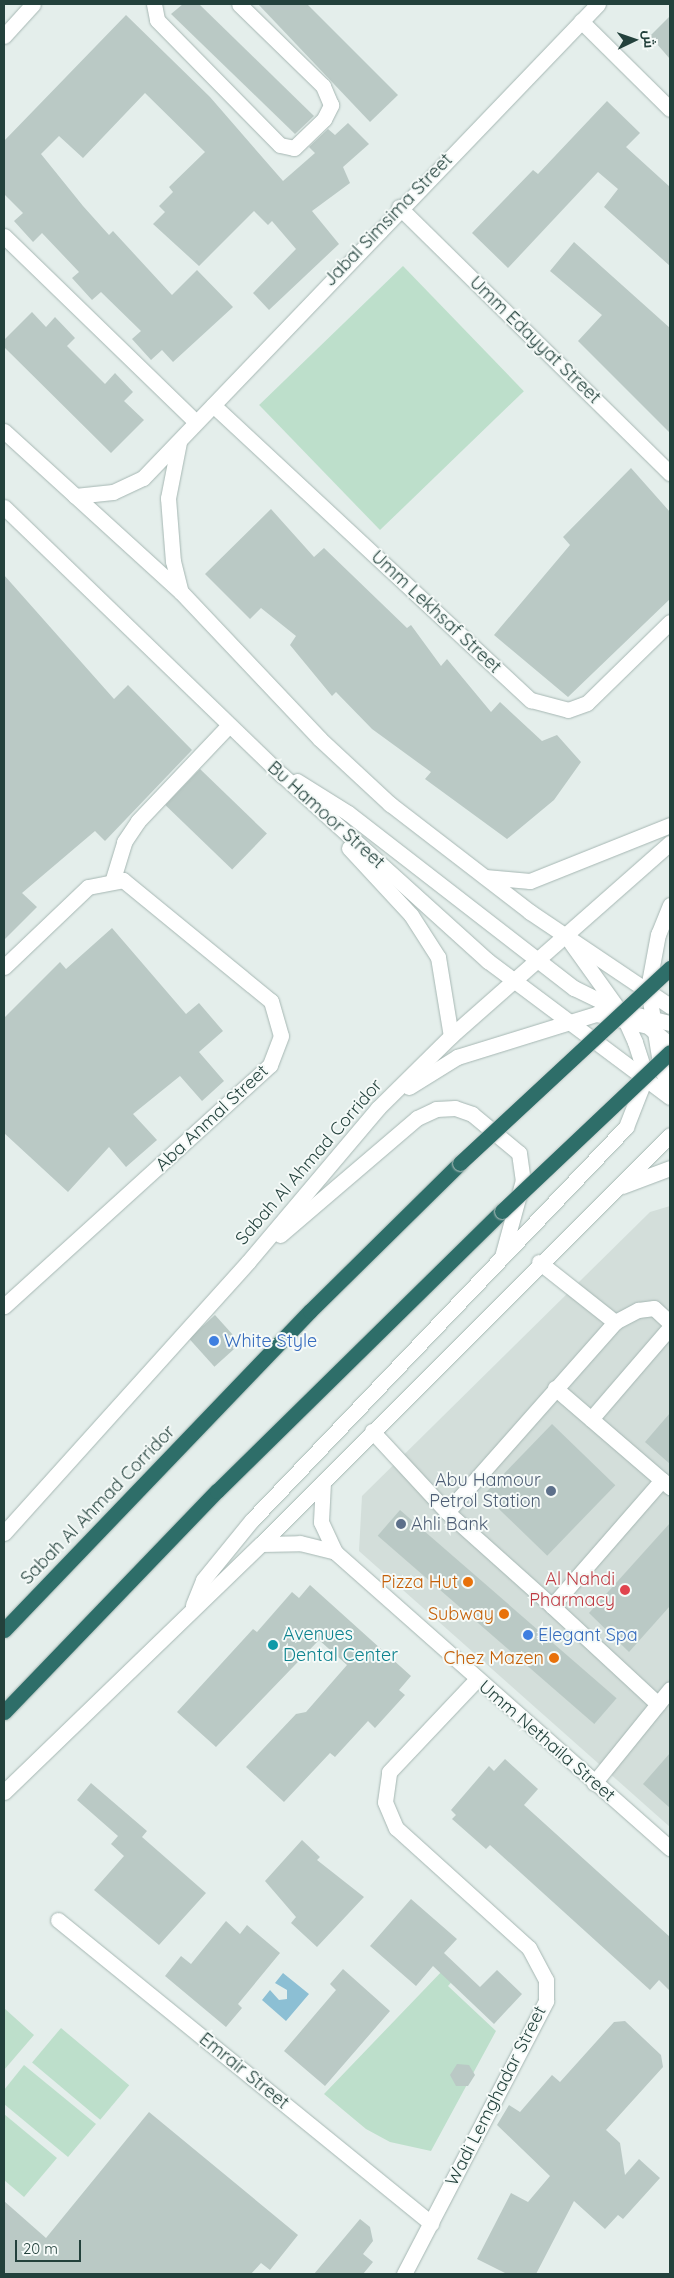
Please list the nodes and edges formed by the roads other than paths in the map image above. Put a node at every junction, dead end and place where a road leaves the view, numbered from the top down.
1 (33, 4) edge
2 (154, 4) edge
3 (239, 4) edge
4 (598, 4) edge
5 (581, 21) junction
6 (4, 36) edge
7 (670, 109) edge
8 (399, 207) junction
9 (4, 236) edge
10 (212, 405) junction
11 (196, 422) junction
12 (4, 431) edge
13 (180, 439) junction
14 (670, 472) edge
15 (75, 496) junction
16 (4, 507) edge
17 (181, 592) junction
18 (670, 622) edge
19 (229, 725) junction
20 (282, 775) junction
21 (670, 825) edge
22 (670, 843) edge
23 (481, 876) junction
24 (113, 879) junction
25 (670, 905) edge
26 (565, 935) junction
27 (537, 962) junction
28 (4, 967) edge
29 (670, 968) edge
30 (516, 983) junction
31 (648, 988) junction
32 (670, 1006) edge
33 (623, 1014) junction
34 (568, 1021) junction
35 (670, 1023) edge
36 (653, 1025) junction
37 (451, 1036) junction
38 (670, 1045) edge
39 (670, 1052) edge
40 (646, 1076) junction
41 (670, 1087) edge
42 (670, 1098) edge
43 (378, 1108) junction
44 (670, 1135) edge
45 (670, 1168) edge
46 (612, 1191) junction
47 (502, 1258) junction
48 (248, 1262) junction
49 (539, 1262) junction
50 (4, 1306) edge
51 (616, 1322) junction
52 (670, 1322) edge
53 (670, 1326) edge
54 (555, 1388) junction
55 (591, 1419) junction
56 (372, 1431) junction
57 (323, 1482) junction
58 (666, 1484) edge
59 (447, 1512) junction
60 (4, 1533) edge
61 (261, 1544) junction
62 (335, 1552) junction
63 (552, 1606) junction
64 (192, 1609) junction
65 (4, 1630) edge
66 (476, 1680) junction
67 (670, 1689) edge
68 (658, 1704) junction
69 (4, 1712) edge
70 (594, 1783) junction
71 (4, 1792) edge
72 (670, 1848) edge
73 (58, 1920) dead end
74 (431, 2223) junction
75 (404, 2274) edge

1 - 6 street
2 - 3 street
4 - 5 street, Jabal Simsima Street
5 - 7 street
5 - 8 street, Jabal Simsima Street
8 - 10 street, Jabal Simsima Street
8 - 14 street, Umm Edayyat Street
9 - 11 street
10 - 11 street, Jabal Simsima Street
10 - 18 street, Umm Lekhsaf Street
11 - 13 street, Jabal Simsima Street
12 - 15 street
13 - 15 street, Jabal Simsima Street
13 - 17 street, Jabal Simsima Street
15 - 17 street
16 - 19 street, Bu Hamoor Street
17 - 23 street
19 - 20 street, Bu Hamoor Street
19 - 24 street
20 - 27 street
20 - 30 street, Bu Hamoor Street
20 - 37 street
21 - 23 street
22 - 26 street, Sabah Al Ahmad Corridor
23 - 26 street
24 - 28 street
24 - 50 street, Aba Anmal Street
25 - 31 street
26 - 27 street, Sabah Al Ahmad Corridor
26 - 31 street
26 - 33 street
27 - 30 street, Sabah Al Ahmad Corridor
27 - 33 street
29 - 65 highway, Sabah Al Ahmad Corridor, bridge
30 - 34 street, Bu Hamoor Street
30 - 37 street, Sabah Al Ahmad Corridor
31 - 32 street
31 - 36 street
33 - 34 street
33 - 36 street
33 - 40 street
34 - 40 street, Bu Hamoor Street
34 - 43 street
35 - 36 street
36 - 38 street
36 - 41 street
37 - 43 street, Sabah Al Ahmad Corridor
39 - 69 highway, bridge
40 - 42 street, Bu Hamoor Street
40 - 47 street
43 - 48 street, Sabah Al Ahmad Corridor
44 - 46 street
45 - 46 street
46 - 49 street
47 - 48 street
47 - 64 street
48 - 60 street, Sabah Al Ahmad Corridor
49 - 51 street
49 - 56 street
51 - 52 street
51 - 54 street
53 - 55 street
54 - 55 street
54 - 59 street
55 - 58 street
56 - 57 street
56 - 59 street
57 - 61 street
57 - 62 street, Umm Nethaila Street
58 - 63 street
59 - 63 street
61 - 62 street, Umm Nethaila Street
61 - 64 street
62 - 66 street, Umm Nethaila Street
63 - 68 street
64 - 71 street
66 - 70 street, Umm Nethaila Street
66 - 74 street, Wadi Lemghadar Street
67 - 68 street
68 - 70 street
70 - 72 street, Umm Nethaila Street
73 - 74 street, Emrair Street
74 - 75 street, Wadi Lemghadar Street

